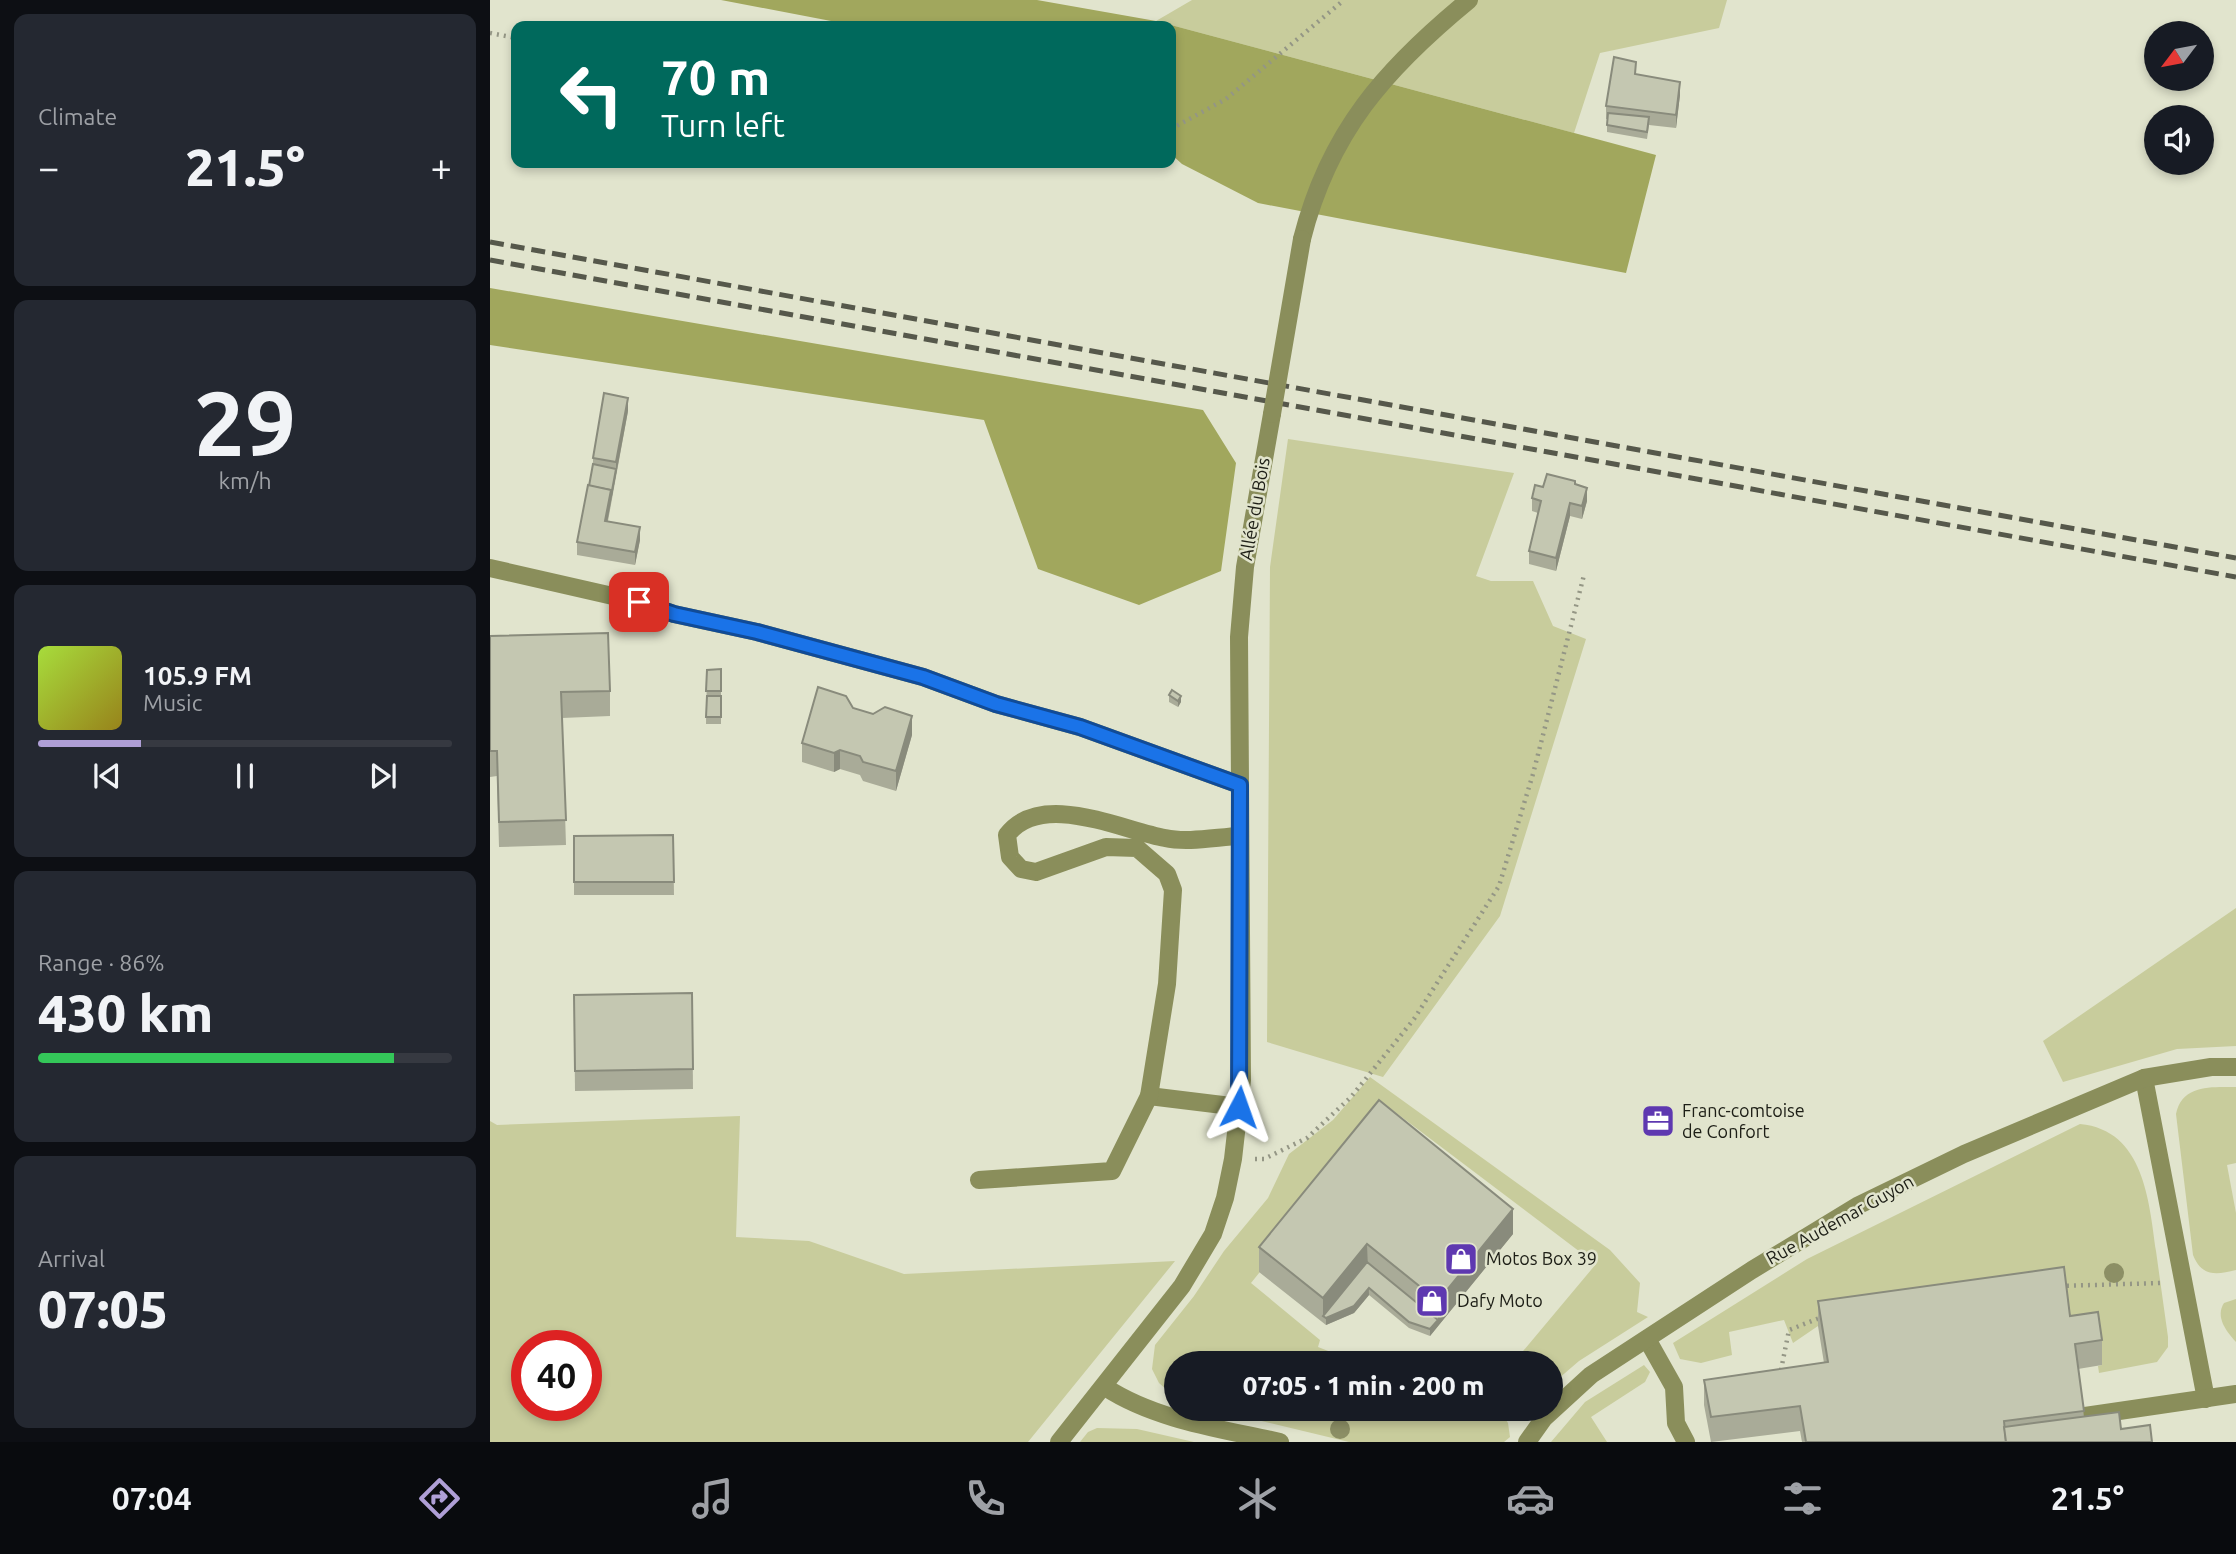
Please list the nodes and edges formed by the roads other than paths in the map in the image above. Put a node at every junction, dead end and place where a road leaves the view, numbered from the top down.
1 (1469, 0) edge
2 (490, 568) edge
3 (1240, 785) junction
4 (1240, 836) junction
5 (2236, 1068) edge
6 (2144, 1078) junction
7 (1149, 1096) junction
8 (1239, 1107) junction
9 (979, 1180) dead end
10 (1647, 1339) junction
11 (1105, 1387) junction
12 (2236, 1394) edge
13 (2206, 1399) junction
14 (2085, 1416) edge
15 (1059, 1442) edge
16 (1280, 1442) edge
17 (1527, 1442) edge
18 (1686, 1442) edge

1 - 3 street, Allée du Bois, bridge
2 - 3 street
3 - 4 street, Allée du Bois
4 - 7 street
4 - 8 street, Allée du Bois
5 - 6 street, Rue Audemar Guyon
6 - 10 street, Rue Audemar Guyon
6 - 13 street
7 - 8 street
7 - 9 street
8 - 11 street, Allée du Bois
10 - 17 street, Rue Audemar Guyon
10 - 18 street
11 - 15 street, Allée du Bois
11 - 16 street
12 - 13 street
13 - 14 street

